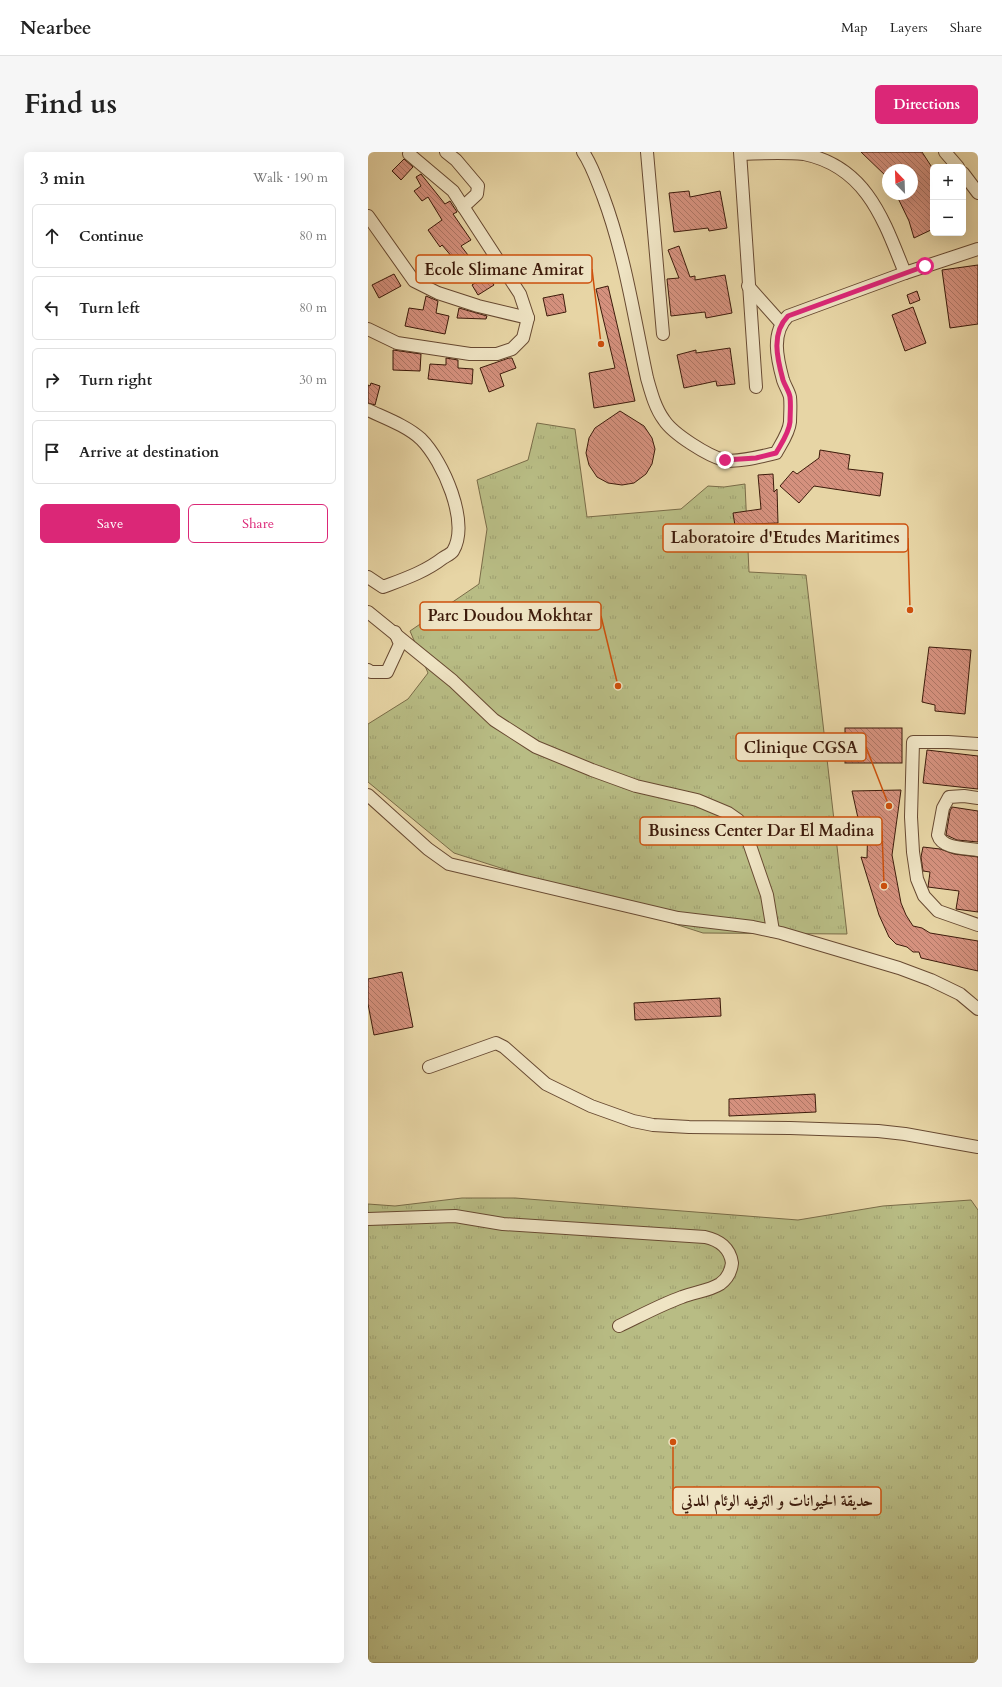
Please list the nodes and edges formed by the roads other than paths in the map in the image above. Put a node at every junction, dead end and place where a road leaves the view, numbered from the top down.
1 (446, 152) edge
2 (583, 152) edge
3 (647, 152) edge
4 (945, 152) edge
5 (740, 153) edge
6 (409, 154) dead end
7 (459, 156) edge
8 (955, 164) edge
9 (966, 178) edge
10 (978, 193) edge
11 (463, 207) junction
12 (368, 216) edge
13 (978, 249) edge
14 (905, 273) junction
15 (748, 286) junction
16 (528, 318) junction
17 (781, 323) junction
18 (368, 329) edge
19 (663, 334) dead end
20 (756, 387) dead end
21 (368, 410) edge
22 (368, 577) edge
23 (368, 612) edge
24 (395, 632) junction
25 (368, 670) edge
26 (978, 744) edge
27 (368, 795) edge
28 (978, 798) edge
29 (978, 850) edge
30 (978, 925) edge
31 (773, 931) junction
32 (978, 1008) edge
33 (429, 1067) dead end
34 (978, 1147) edge
35 (368, 1219) edge
36 (619, 1326) dead end

1 - 7 street
2 - 17 street
3 - 19 street
4 - 8 street
5 - 14 street
5 - 15 street
6 - 11 street
7 - 11 street
9 - 10 street
11 - 16 street
12 - 16 street
13 - 14 street
14 - 17 street
15 - 17 street
15 - 20 street
16 - 18 street
21 - 22 street
23 - 24 street
24 - 25 street
24 - 31 street
26 - 30 street
27 - 31 street
28 - 29 street
31 - 32 street
33 - 34 street
35 - 36 street

